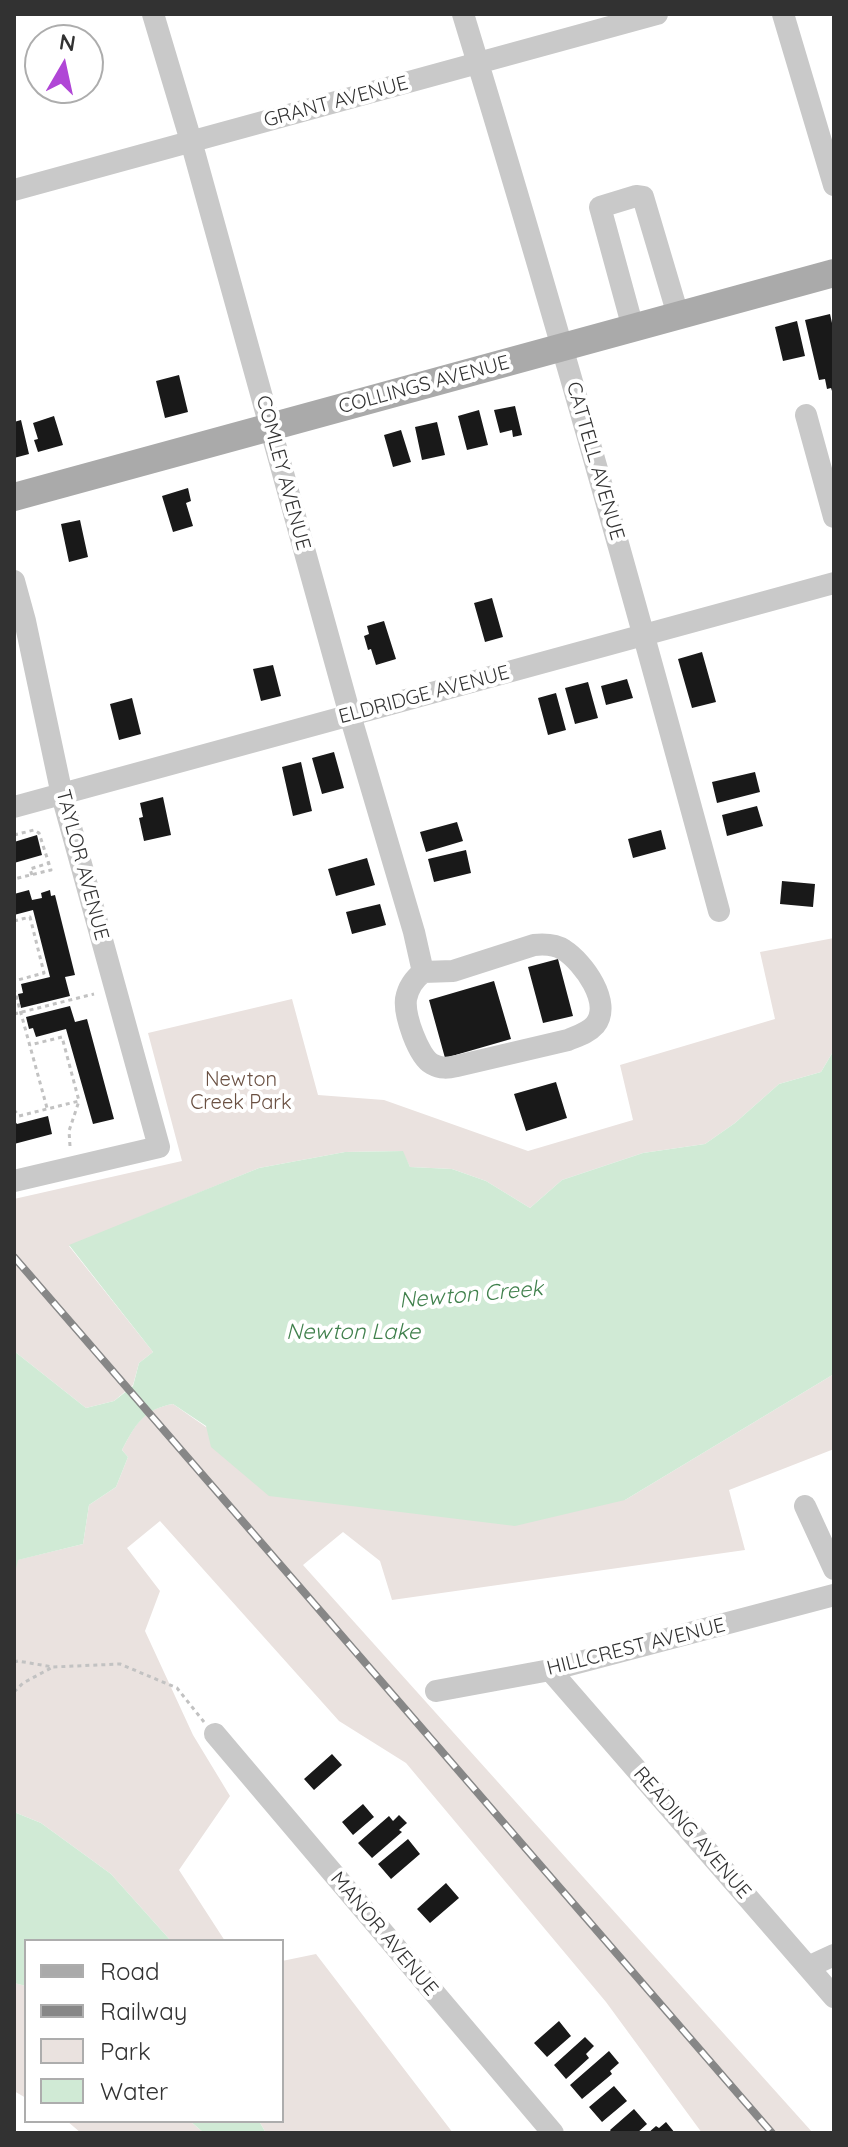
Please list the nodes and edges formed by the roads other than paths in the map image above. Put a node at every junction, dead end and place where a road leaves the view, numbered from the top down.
1 (153, 14) edge
2 (463, 14) edge
3 (657, 14) edge
4 (783, 14) edge
5 (478, 63) junction
6 (191, 141) junction
7 (834, 185) edge
8 (14, 190) edge
9 (834, 273) edge
10 (678, 315) junction
11 (633, 328) junction
12 (563, 347) junction
13 (806, 415) dead end
14 (270, 427) junction
15 (14, 497) edge
16 (834, 517) edge
17 (14, 581) edge
18 (834, 583) edge
19 (645, 634) junction
20 (350, 715) junction
21 (62, 795) junction
22 (14, 807) edge
23 (719, 911) dead end
24 (423, 972) junction
25 (14, 1181) edge
26 (805, 1506) dead end
27 (834, 1569) edge
28 (834, 1595) edge
29 (550, 1670) junction
30 (436, 1691) dead end
31 (215, 1734) road end
32 (834, 1955) edge
33 (808, 1967) junction
34 (834, 1997) edge
35 (553, 2133) edge

1 - 6 street, COMLEY AVENUE
2 - 5 street, CATTELL AVENUE
3 - 5 street, GRANT AVENUE
4 - 7 street
5 - 6 street, GRANT AVENUE
5 - 12 street, CATTELL AVENUE
6 - 8 street, GRANT AVENUE
6 - 14 street, COMLEY AVENUE
9 - 10 main road, COLLINGS AVENUE
10 - 11 main road, COLLINGS AVENUE
10 - 11 street
11 - 12 main road, COLLINGS AVENUE
12 - 14 main road, COLLINGS AVENUE
12 - 19 street, CATTELL AVENUE
13 - 16 street
14 - 15 main road, COLLINGS AVENUE
14 - 20 street, COMLEY AVENUE
17 - 21 street, TAYLOR AVENUE
18 - 19 street, ELDRIDGE AVENUE
19 - 20 street, ELDRIDGE AVENUE
19 - 23 street, CATTELL AVENUE
20 - 21 street, ELDRIDGE AVENUE
20 - 24 street, COMLEY AVENUE
21 - 22 street, ELDRIDGE AVENUE
21 - 25 street, TAYLOR AVENUE
24 - 24 street
26 - 27 street
28 - 29 street, HILLCREST AVENUE
29 - 30 street, HILLCREST AVENUE
29 - 33 street, READING AVENUE
31 - 35 street, MANOR AVENUE
32 - 33 street
33 - 34 street, READING AVENUE

